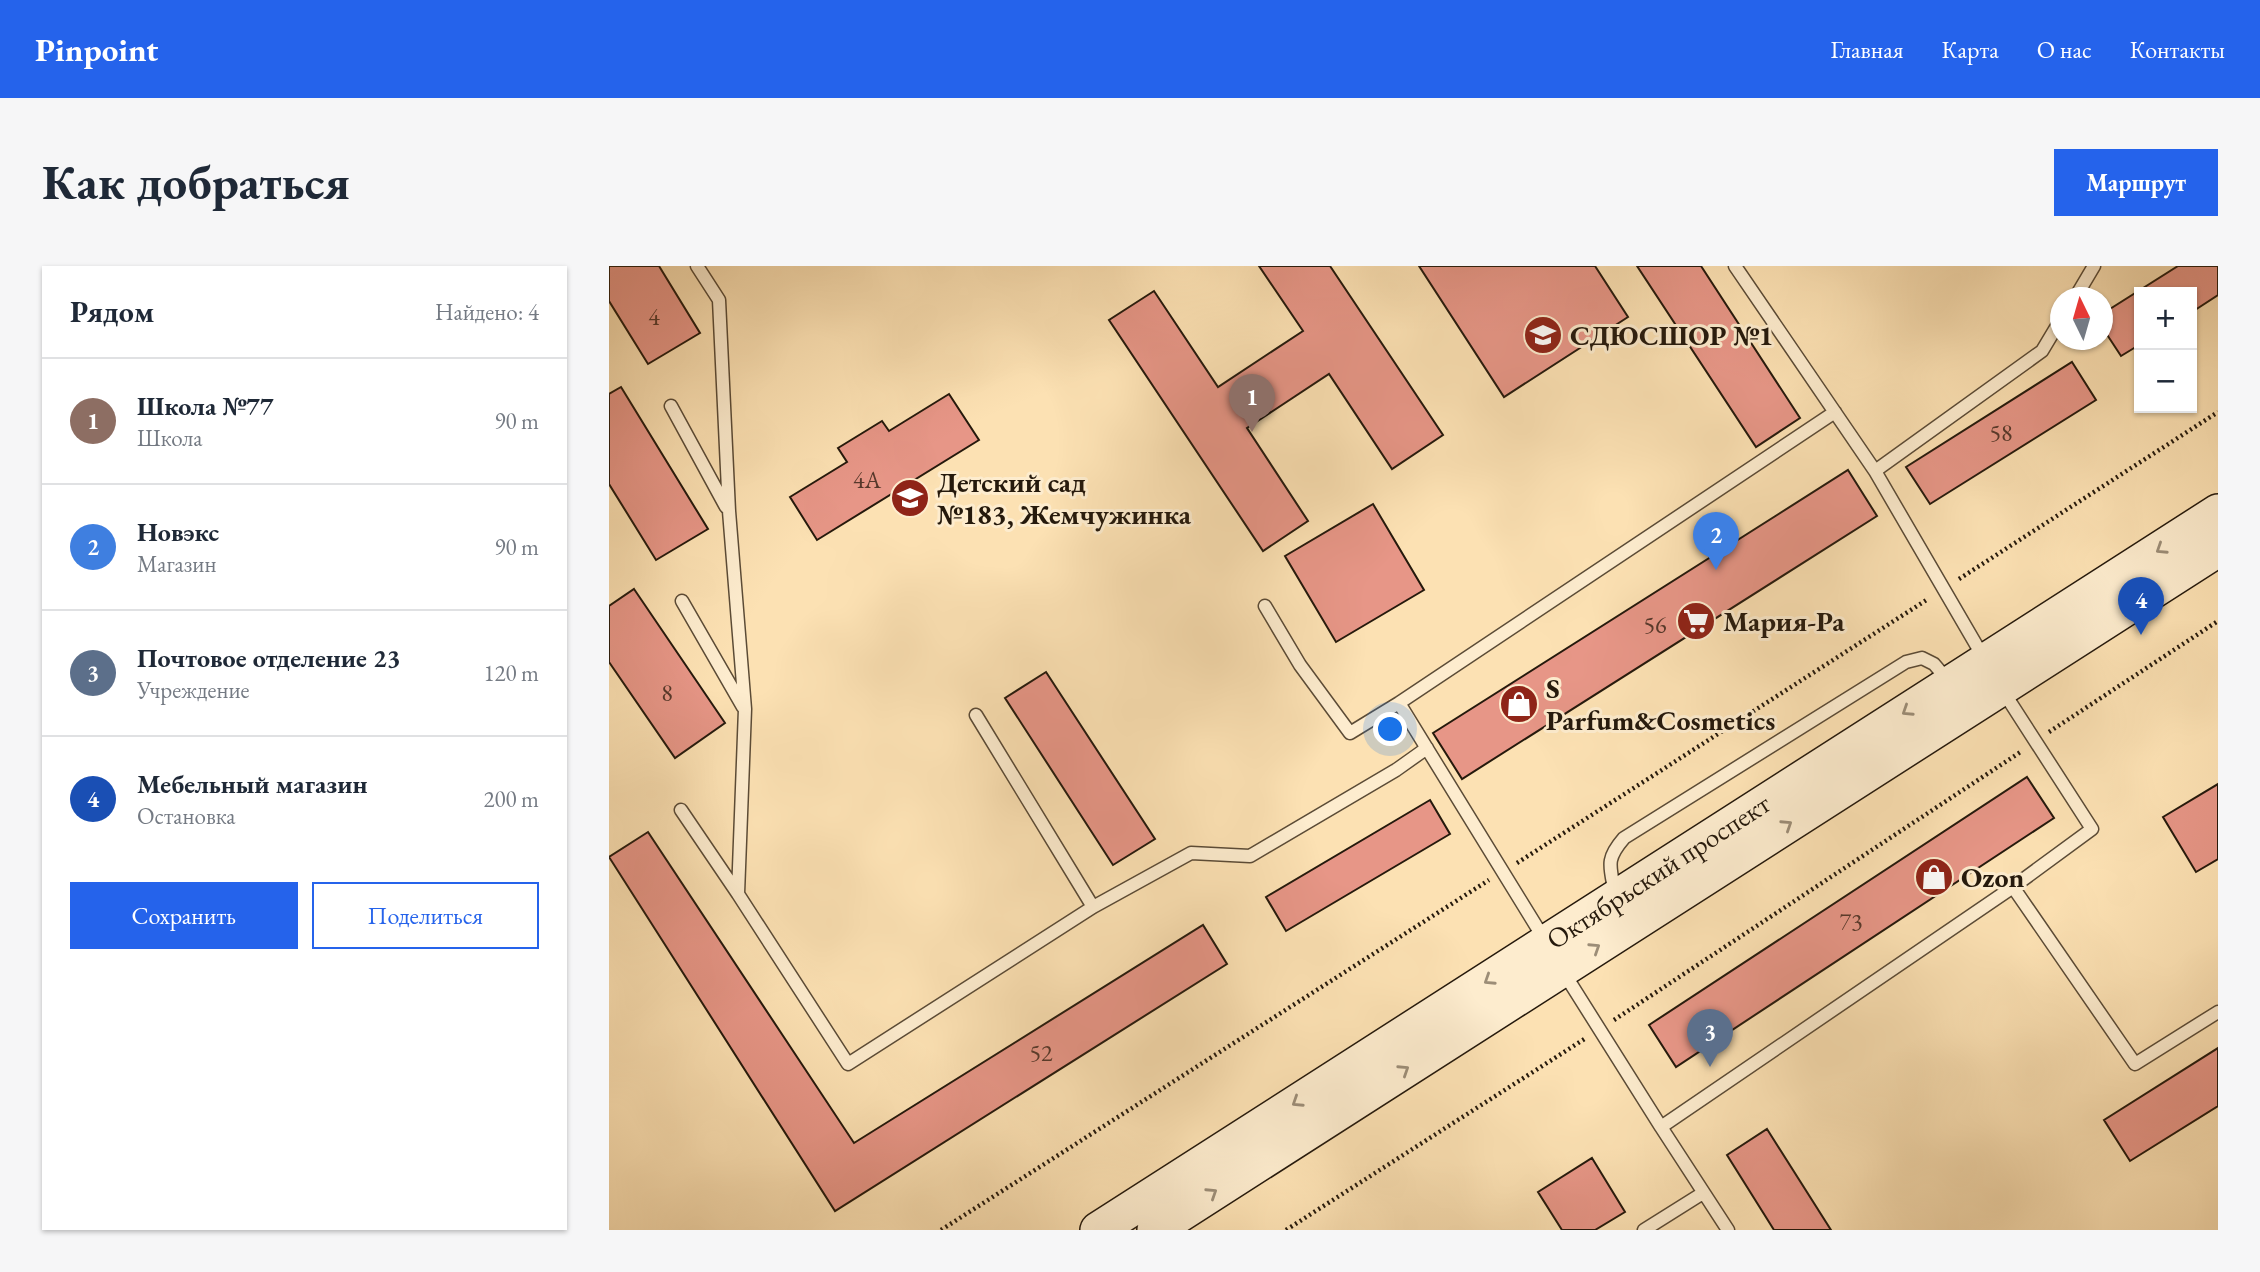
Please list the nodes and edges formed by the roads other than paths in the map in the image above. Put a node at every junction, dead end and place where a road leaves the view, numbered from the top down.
1 (697, 266) edge
2 (1735, 266) edge
3 (2094, 266) edge
4 (2082, 287) edge
5 (2050, 338) edge
6 (671, 406) dead end
7 (1835, 412) junction
8 (1875, 471) junction
9 (729, 511) junction
10 (2218, 512) edge
11 (2218, 549) edge
12 (682, 601) dead end
13 (1265, 607) dead end
14 (1993, 674) junction
15 (1951, 683) junction
16 (1399, 704) junction
17 (745, 709) junction
18 (976, 715) dead end
19 (1427, 748) junction
20 (681, 810) dead end
21 (2013, 887) junction
22 (738, 894) junction
23 (1616, 898) junction
24 (1093, 907) junction
25 (1554, 956) junction
26 (2218, 1012) edge
27 (1661, 1127) junction
28 (1703, 1193) junction
29 (1098, 1230) edge
30 (1155, 1230) edge
31 (1644, 1230) edge
32 (1728, 1230) edge

1 - 9 lane
2 - 7 lane
3 - 4 lane
5 - 8 lane
6 - 9 lane
7 - 8 lane
7 - 16 lane
8 - 14 lane
9 - 17 lane
10 -> 14 main road, Октябрьский проспект
11 - 14 main road, Октябрьский проспект
12 - 17 lane
13 - 16 lane
14 - 15 main road, Октябрьский проспект
14 - 21 lane
25 -> 14 main road, Октябрьский проспект
15 -> 23 main road, Октябрьский проспект
15 - 23 lane
16 - 19 lane
17 - 22 lane
18 - 24 lane
19 - 24 lane
19 - 25 lane
20 - 22 lane
21 - 26 lane
21 - 27 lane
22 - 24 lane
23 - 25 main road, Октябрьский проспект
25 - 27 lane
25 -> 29 main road, Октябрьский проспект
30 -> 25 main road, Октябрьский проспект
27 - 28 lane
28 - 31 lane
28 - 32 lane

